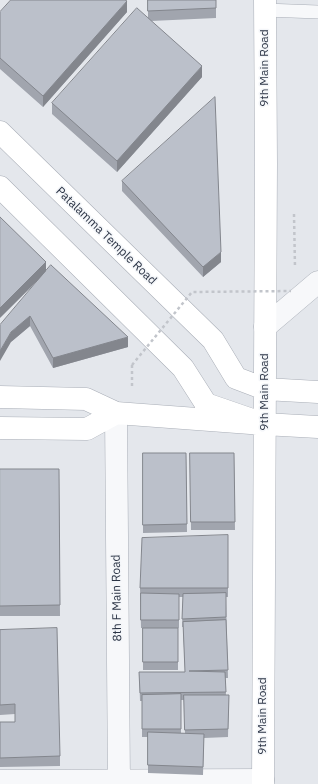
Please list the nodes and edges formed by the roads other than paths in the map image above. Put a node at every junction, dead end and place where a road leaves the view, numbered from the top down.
1 (265, 5) edge
2 (293, 6) edge
3 (318, 12) edge
4 (0, 132) edge
5 (0, 187) edge
6 (318, 282) edge
7 (265, 327) junction
8 (265, 389) junction
9 (318, 392) edge
10 (0, 397) edge
11 (116, 413) junction
12 (264, 424) junction
13 (318, 427) edge
14 (0, 428) edge
15 (0, 781) edge
16 (119, 782) edge
17 (263, 782) edge

1 - 2 lane
1 - 7 main road, 9th Main Road
2 - 3 lane
4 - 8 main road, Patalamma Temple Road
5 - 12 main road
6 - 7 street
7 - 8 main road, 9th Main Road
8 - 9 main road, Patalamma Temple Road
8 - 12 main road, 9th Main Road
10 - 11 main road
11 - 12 main road
11 - 14 main road
11 - 16 street, 8th F Main Road
12 - 13 main road
12 - 17 main road, 9th Main Road
15 - 16 street
16 - 17 street

